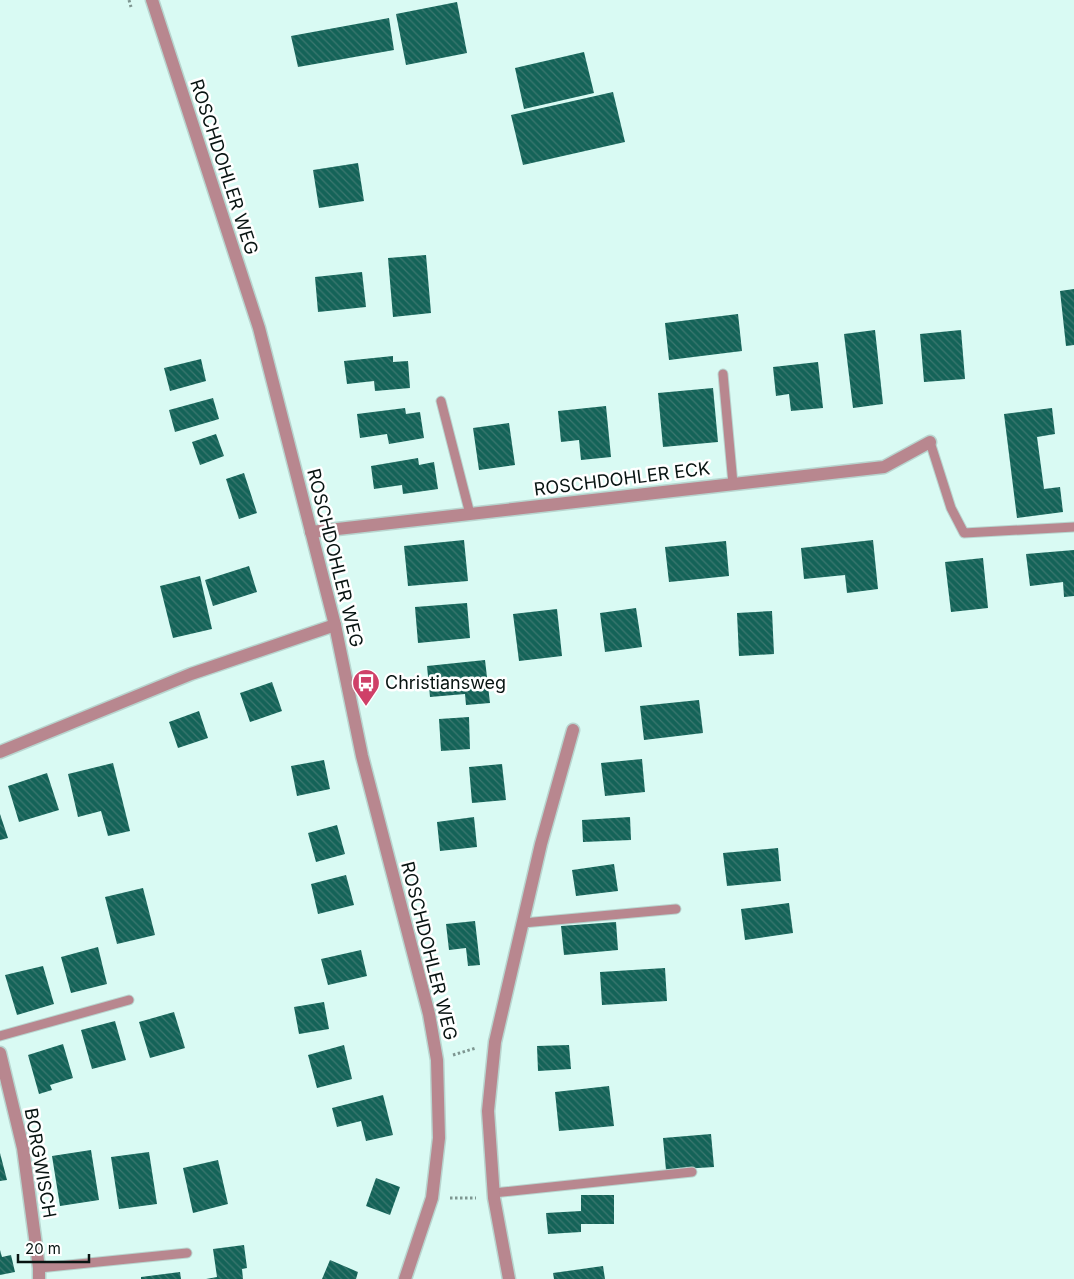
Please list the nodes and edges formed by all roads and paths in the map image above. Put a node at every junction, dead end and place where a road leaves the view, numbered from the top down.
1 (128, 0) edge
2 (152, 0) edge
3 (131, 7) dead end
4 (723, 374) dead end
5 (441, 401) dead end
6 (930, 442) joint
7 (733, 484) junction
8 (470, 514) junction
9 (1074, 527) edge
10 (311, 532) junction
11 (335, 625) junction
12 (573, 730) dead end
13 (0, 752) edge
14 (676, 909) dead end
15 (523, 923) junction
16 (129, 1000) dead end
17 (0, 1036) edge
18 (495, 1042) junction
19 (0, 1054) edge
20 (437, 1060) junction
21 (692, 1172) dead end
22 (493, 1196) junction
23 (432, 1198) junction
24 (187, 1252) dead end
25 (39, 1273) edge
26 (405, 1279) edge
27 (509, 1279) edge

1 - 3 path
2 - 10 street, ROSCHDOHLER WEG
4 - 7 lane
5 - 8 lane
6 - 7 street, ROSCHDOHLER ECK
6 - 9 lane
7 - 8 street, ROSCHDOHLER ECK
8 - 10 street, ROSCHDOHLER ECK
10 - 11 street, ROSCHDOHLER WEG
11 - 13 street
11 - 20 street, ROSCHDOHLER WEG
12 - 15 street
14 - 15 lane
15 - 18 street
16 - 17 lane
18 - 20 path
18 - 22 street
19 - 25 street, BORGWISCH
20 - 23 street, ROSCHDOHLER WEG
21 - 22 lane
22 - 23 path
22 - 27 street
23 - 26 street, ROSCHDOHLER WEG
24 - 25 lane

